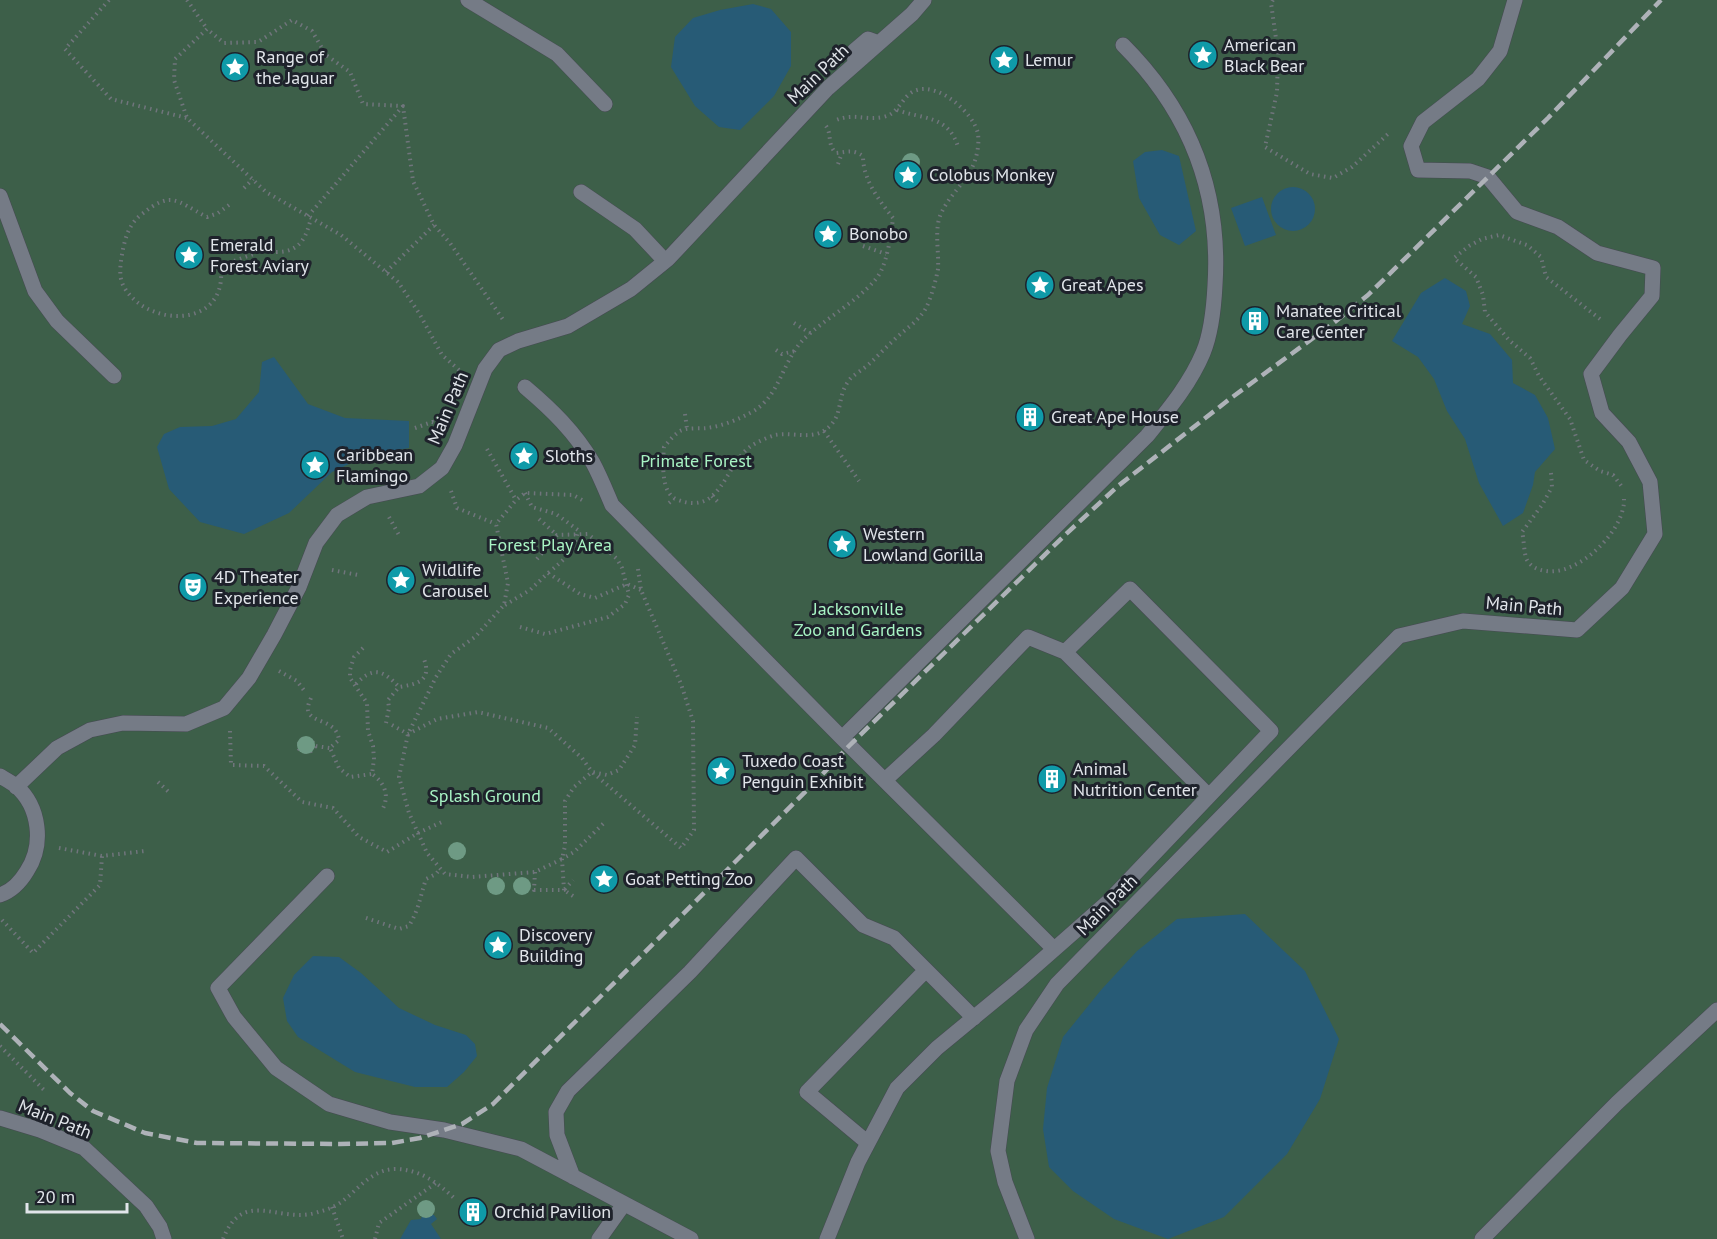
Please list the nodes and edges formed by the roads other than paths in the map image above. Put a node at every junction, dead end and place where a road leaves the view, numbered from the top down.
1 (468, 0) edge
2 (924, 0) edge
3 (1515, 0) edge
4 (1123, 45) dead end
5 (604, 104) dead end
6 (581, 192) dead end
7 (0, 196) edge
8 (665, 261) junction
9 (114, 376) dead end
10 (525, 387) dead end
11 (1065, 652) junction
12 (842, 738) junction
13 (0, 776) edge
14 (885, 780) junction
15 (16, 787) junction
16 (1209, 796) junction
17 (327, 876) dead end
18 (0, 896) edge
19 (1054, 949) junction
20 (926, 970) junction
21 (1717, 1010) edge
22 (974, 1018) junction
23 (0, 1118) edge
24 (868, 1143) junction
25 (573, 1177) junction
26 (624, 1204) junction
27 (164, 1239) edge
28 (599, 1239) edge
29 (690, 1239) edge
30 (827, 1239) edge
31 (1027, 1239) edge
32 (1482, 1239) edge

1 - 5 street
2 - 8 street, Main Path
3 - 31 street, Main Path
4 - 12 street
6 - 8 street
7 - 9 street
8 - 15 street, Main Path
10 - 12 street
11 - 14 street
11 - 16 street
11 - 16 street
12 - 14 street
13 - 15 street
14 - 19 street
15 - 18 street
16 - 19 street
17 - 25 street
19 - 22 street
20 - 22 street
20 - 24 street
20 - 25 street
21 - 32 street
22 - 24 street
23 - 27 street, Main Path
24 - 30 street
25 - 26 street
26 - 28 street
26 - 29 street

